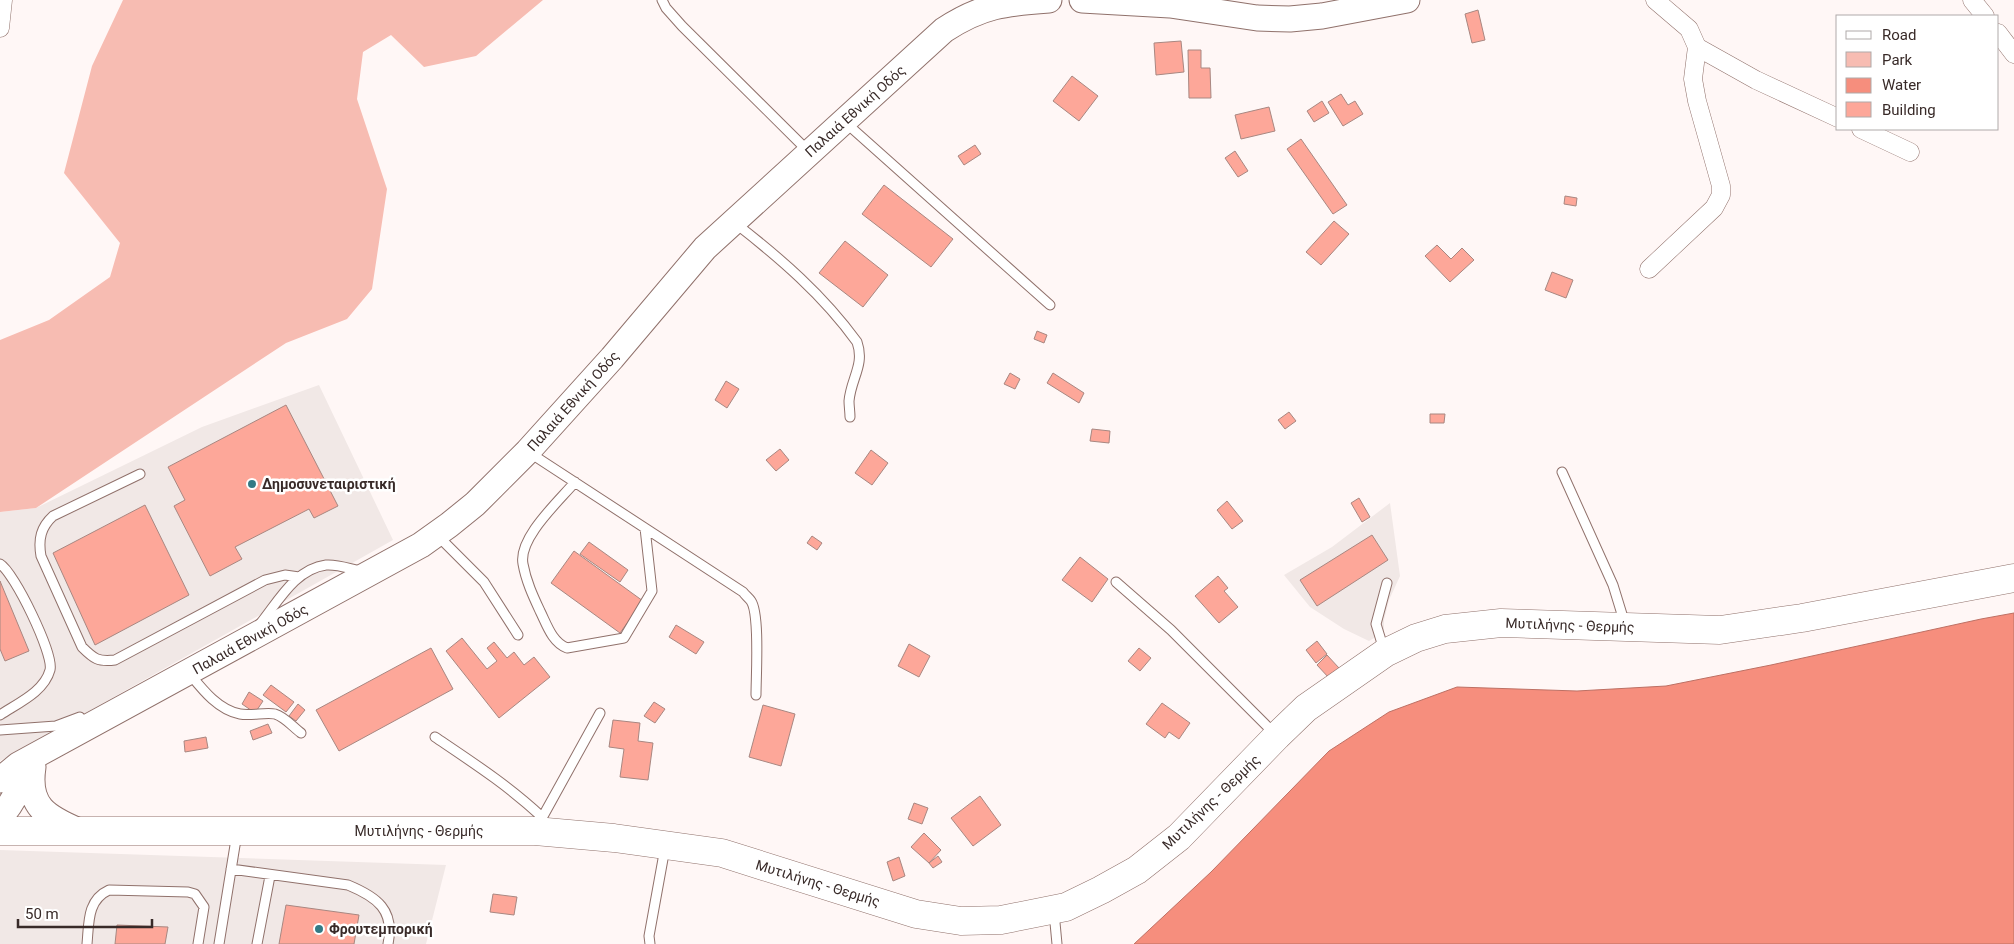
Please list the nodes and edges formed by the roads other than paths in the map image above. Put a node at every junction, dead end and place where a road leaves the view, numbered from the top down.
1 (3, 0) edge
2 (662, 0) edge
3 (1049, 0) edge
4 (1082, 0) edge
5 (1407, 0) edge
6 (1655, 0) edge
7 (1972, 0) edge
8 (985, 4) edge
9 (1984, 15) edge
10 (0, 28) edge
11 (1999, 34) edge
12 (1697, 47) junction
13 (2014, 54) edge
14 (1836, 117) edge
15 (844, 121) junction
16 (1863, 130) edge
17 (1910, 152) dead end
18 (809, 153) junction
19 (733, 222) junction
20 (1649, 269) dead end
21 (1050, 305) dead end
22 (850, 417) dead end
23 (528, 451) junction
24 (1562, 472) dead end
25 (140, 474) dead end
26 (576, 482) junction
27 (645, 528) junction
28 (436, 535) junction
29 (0, 564) edge
30 (369, 574) junction
31 (299, 577) junction
32 (2014, 578) edge
33 (1116, 582) dead end
34 (1387, 583) dead end
35 (1626, 627) junction
36 (518, 635) dead end
37 (246, 641) junction
38 (1385, 653) junction
39 (189, 673) junction
40 (149, 695) junction
41 (756, 695) dead end
42 (117, 699) dead end
43 (600, 713) dead end
44 (87, 714) dead end
45 (0, 715) edge
46 (0, 730) edge
47 (300, 733) dead end
48 (1277, 736) junction
49 (435, 737) dead end
50 (40, 759) junction
51 (0, 780) edge
52 (0, 818) edge
53 (539, 824) junction
54 (0, 830) edge
55 (79, 831) junction
56 (238, 832) junction
57 (666, 845) junction
58 (231, 869) junction
59 (270, 876) junction
60 (1054, 910) junction
61 (649, 940) edge
62 (88, 944) edge
63 (198, 944) edge
64 (218, 944) edge
65 (257, 944) edge
66 (388, 944) edge
67 (642, 944) edge
68 (1057, 944) edge

1 - 10 street
2 - 18 lane
3 - 8 main road, Παλαιά Εθνική Οδός
4 - 5 main road
6 - 12 street
7 - 9 street
8 - 15 main road, Παλαιά Εθνική Οδός
11 - 13 street
12 - 14 street
12 - 20 street
15 - 18 main road, Παλαιά Εθνική Οδός
15 - 21 lane
16 - 17 street
18 - 19 main road, Παλαιά Εθνική Οδός
19 - 22 lane
19 - 23 main road, Παλαιά Εθνική Οδός
23 - 26 lane
23 - 28 main road, Παλαιά Εθνική Οδός
24 - 35 lane
25 - 31 lane
26 - 27 lane
26 - 27 lane
27 - 41 lane
28 - 30 main road, Παλαιά Εθνική Οδός
28 - 36 lane
29 - 45 lane
30 - 31 lane
30 - 37 main road, Παλαιά Εθνική Οδός
31 - 37 lane
32 - 35 main road, Μυτιλήνης - Θερμής
33 - 48 lane
34 - 38 lane
35 - 38 main road, Μυτιλήνης - Θερμής
37 - 39 main road, Παλαιά Εθνική Οδός
38 - 48 main road, Μυτιλήνης - Θερμής
39 - 40 main road, Παλαιά Εθνική Οδός
39 - 47 lane
40 - 42 lane
40 - 50 main road, Παλαιά Εθνική Οδός
43 - 53 lane
44 - 46 lane
48 - 60 main road, Μυτιλήνης - Θερμής
49 - 53 lane
50 - 51 main road, Παλαιά Εθνική Οδός
50 - 52 main road, Παλαιά Εθνική Οδός
50 - 55 main road
53 - 56 main road, Μυτιλήνης - Θερμής
53 - 57 main road, Μυτιλήνης - Θερμής
54 - 55 main road, Μυτιλήνης - Θερμής
55 - 56 main road, Μυτιλήνης - Θερμής
56 - 58 lane
57 - 60 main road, Μυτιλήνης - Θερμής
57 - 61 lane
58 - 59 lane
58 - 64 lane
59 - 65 lane
59 - 66 lane
60 - 68 lane
61 - 67 lane
62 - 63 lane

